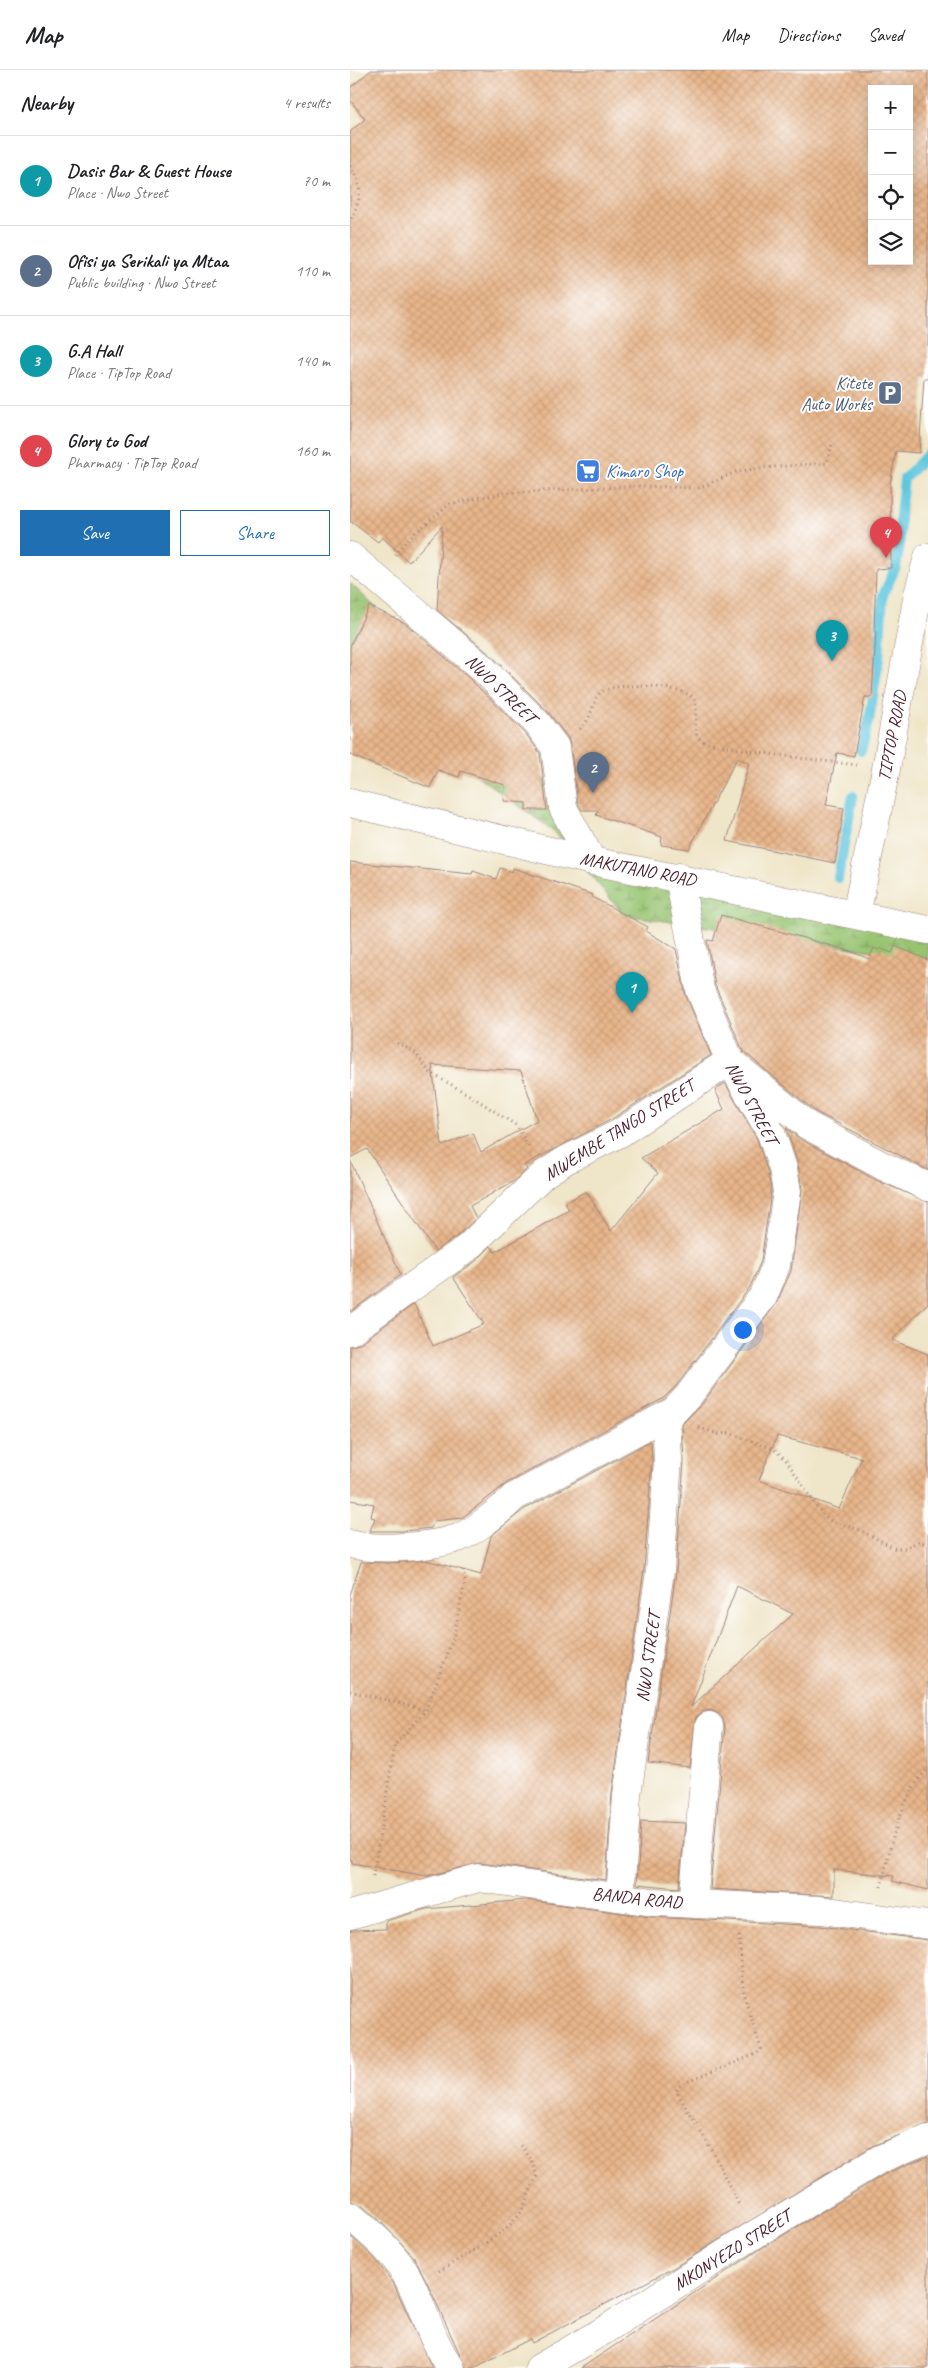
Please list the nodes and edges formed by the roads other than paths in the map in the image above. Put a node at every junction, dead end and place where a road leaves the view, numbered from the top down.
1 (350, 556) edge
2 (928, 557) edge
3 (350, 803) edge
4 (592, 861) junction
5 (679, 877) junction
6 (856, 915) junction
7 (928, 930) edge
8 (730, 1061) junction
9 (928, 1187) edge
10 (350, 1331) edge
11 (670, 1413) junction
12 (350, 1544) edge
13 (709, 1726) dead end
14 (620, 1897) junction
15 (693, 1904) junction
16 (358, 1912) edge
17 (928, 1925) edge
18 (928, 2138) edge
19 (350, 2216) edge
20 (451, 2368) edge
21 (540, 2368) edge

1 - 4 street, NWO STREET
2 - 6 street, TIPTOP ROAD
3 - 4 street, MAKUTANO ROAD
4 - 5 street, MAKUTANO ROAD
5 - 6 street, MAKUTANO ROAD
5 - 8 street, NWO STREET
6 - 7 street, MAKUTANO ROAD
8 - 9 street
8 - 10 street, MWEMBE TANGO STREET
8 - 11 street, NWO STREET
11 - 12 street, NWO STREET
11 - 14 street, NWO STREET
13 - 15 street
14 - 15 street, BANDA ROAD
14 - 16 street, BANDA ROAD
15 - 17 street, BANDA ROAD
18 - 21 street, MKONYEZO STREET
19 - 20 street

